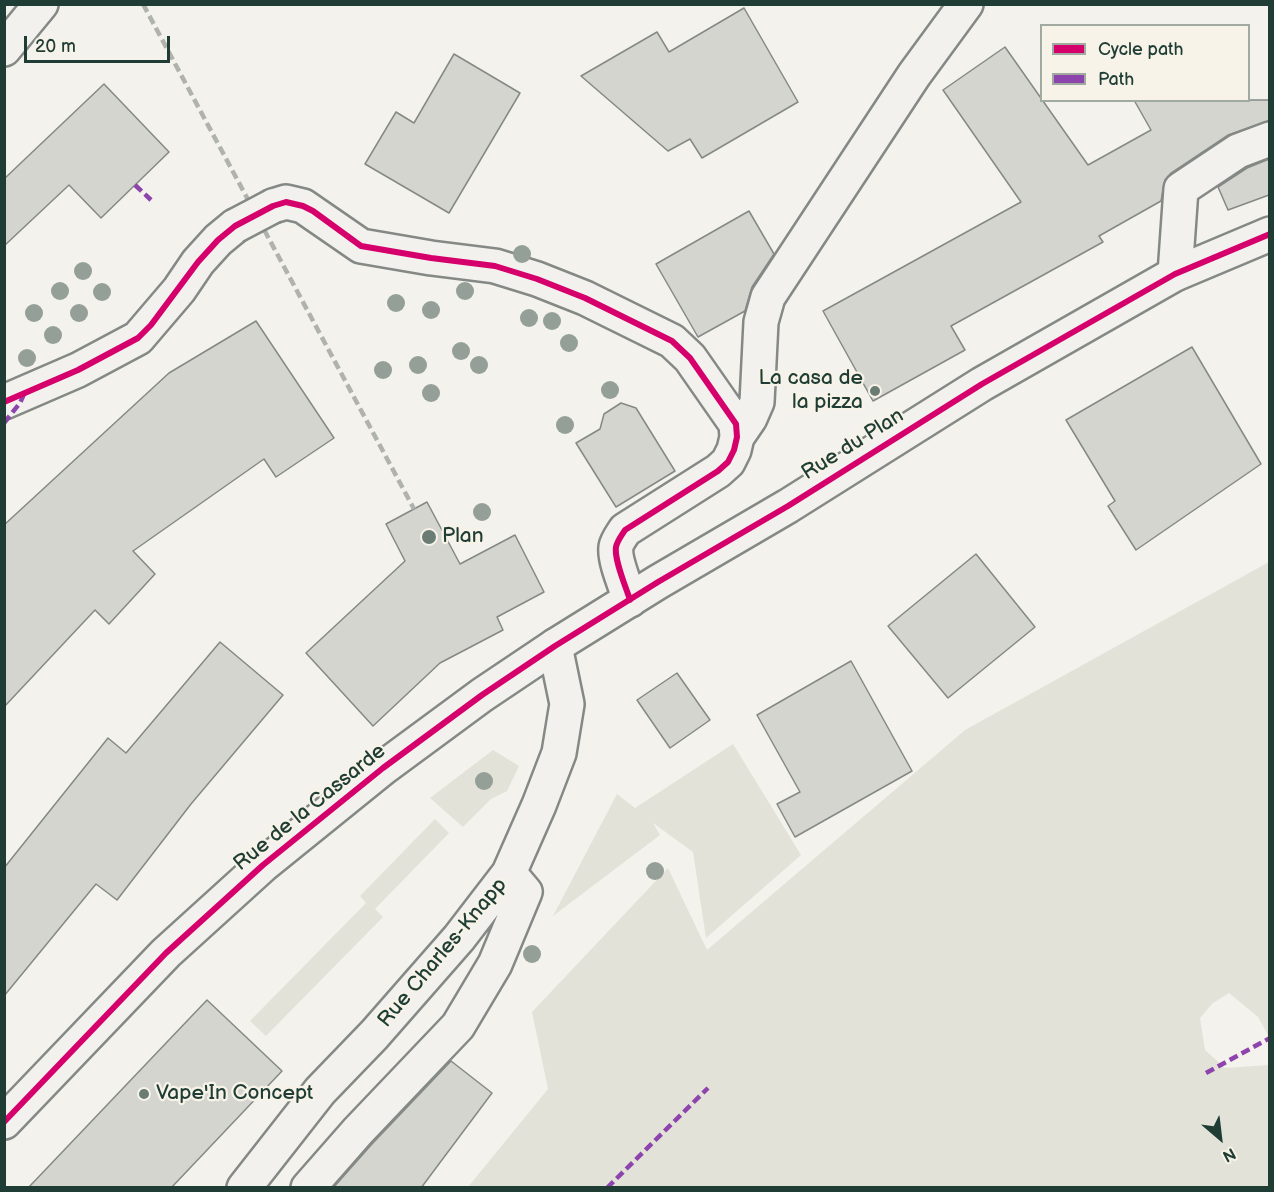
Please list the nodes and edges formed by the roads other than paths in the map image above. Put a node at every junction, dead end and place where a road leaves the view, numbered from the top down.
1 (41, 4) edge
2 (966, 4) edge
3 (4, 49) edge
4 (1269, 139) edge
5 (1269, 234) edge
6 (1175, 274) junction
7 (4, 402) edge
8 (737, 437) junction
9 (630, 600) junction
10 (555, 646) junction
11 (466, 707) joint
12 (509, 873) junction
13 (4, 1122) edge
14 (244, 1188) edge
15 (308, 1188) edge

1 - 3 street
2 - 8 street
4 - 6 street
5 - 6 street, Rue du Plan
6 - 9 street, Rue du Plan
7 - 8 street, bridge
8 - 9 street
9 - 10 street, Rue du Plan
10 - 11 street, Rue du Plan
10 - 12 street, Rue Charles-Knapp
11 - 13 street, Rue de la Cassarde
12 - 14 street, Rue Charles-Knapp
12 - 15 street

